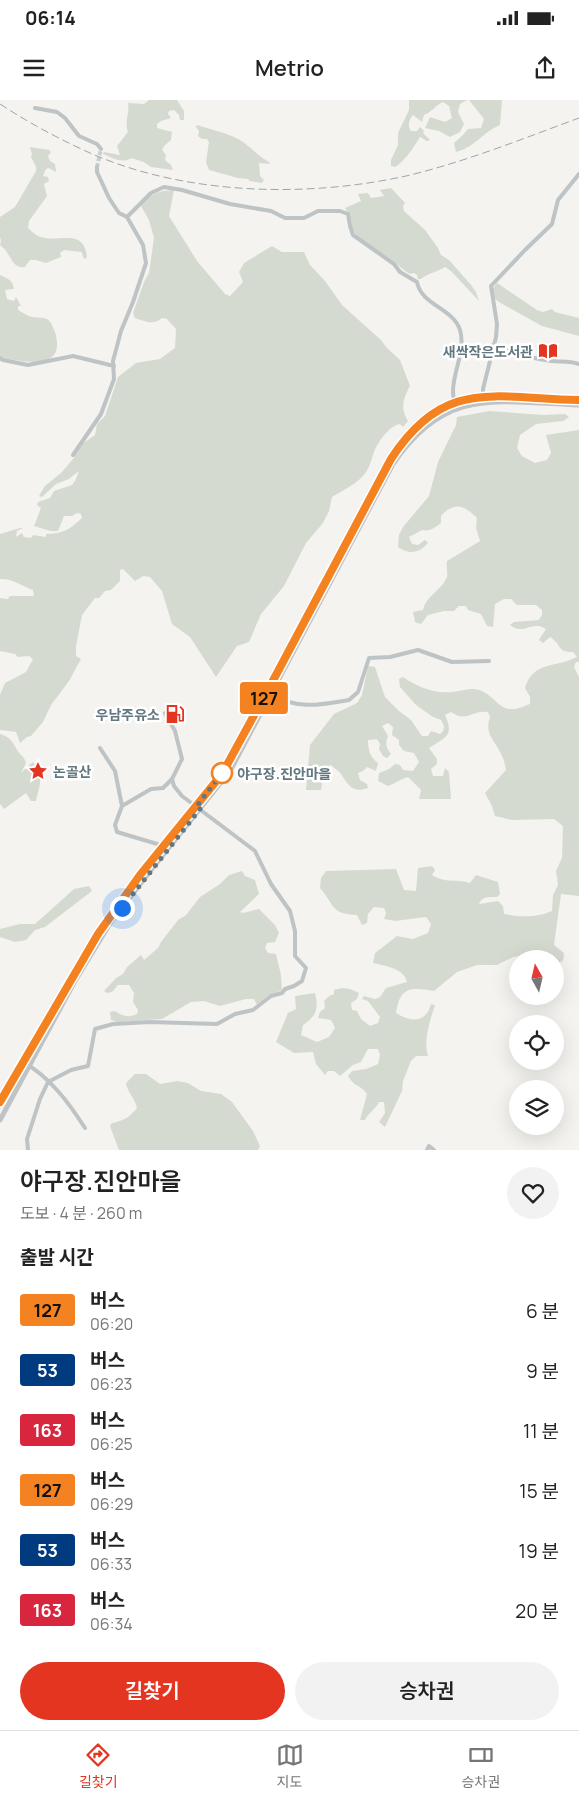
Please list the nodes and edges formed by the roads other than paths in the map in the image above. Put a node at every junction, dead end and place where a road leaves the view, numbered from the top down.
1 (35, 108) dead end
2 (101, 148) dead end
3 (97, 167) tunnel mouth
4 (579, 174) edge
5 (127, 217) junction
6 (494, 345) junction
7 (0, 358) edge
8 (579, 364) edge
9 (114, 366) junction
10 (483, 396) junction
11 (579, 400) edge
12 (454, 403) junction
13 (579, 405) edge
14 (73, 455) dead end
15 (489, 661) dead end
16 (271, 694) junction
17 (165, 713) dead end
18 (100, 748) dead end
19 (172, 779) junction
20 (122, 806) junction
21 (198, 808) junction
22 (164, 846) junction
23 (23, 1062) junction
24 (30, 1066) junction
25 (48, 1082) junction
26 (0, 1102) edge
27 (0, 1120) edge
28 (85, 1128) dead end
29 (28, 1150) edge
30 (427, 1150) edge
31 (434, 1150) edge

1 - 2 street
3 - 5 street
4 - 6 street
5 - 9 street
5 - 12 street
6 - 8 street
6 - 10 street
7 - 9 street
9 - 14 street
10 - 11 street
10 - 12 street
12 - 21 street
13 - 16 street
15 - 16 street
16 - 21 street
17 - 19 street
18 - 20 street
19 - 20 street
19 - 21 street
20 - 22 street
21 - 22 street
21 - 24 street
21 - 25 street
22 - 23 street
23 - 24 street
23 - 26 street
24 - 25 street
24 - 27 street
25 - 28 street
25 - 29 street
30 - 31 street

